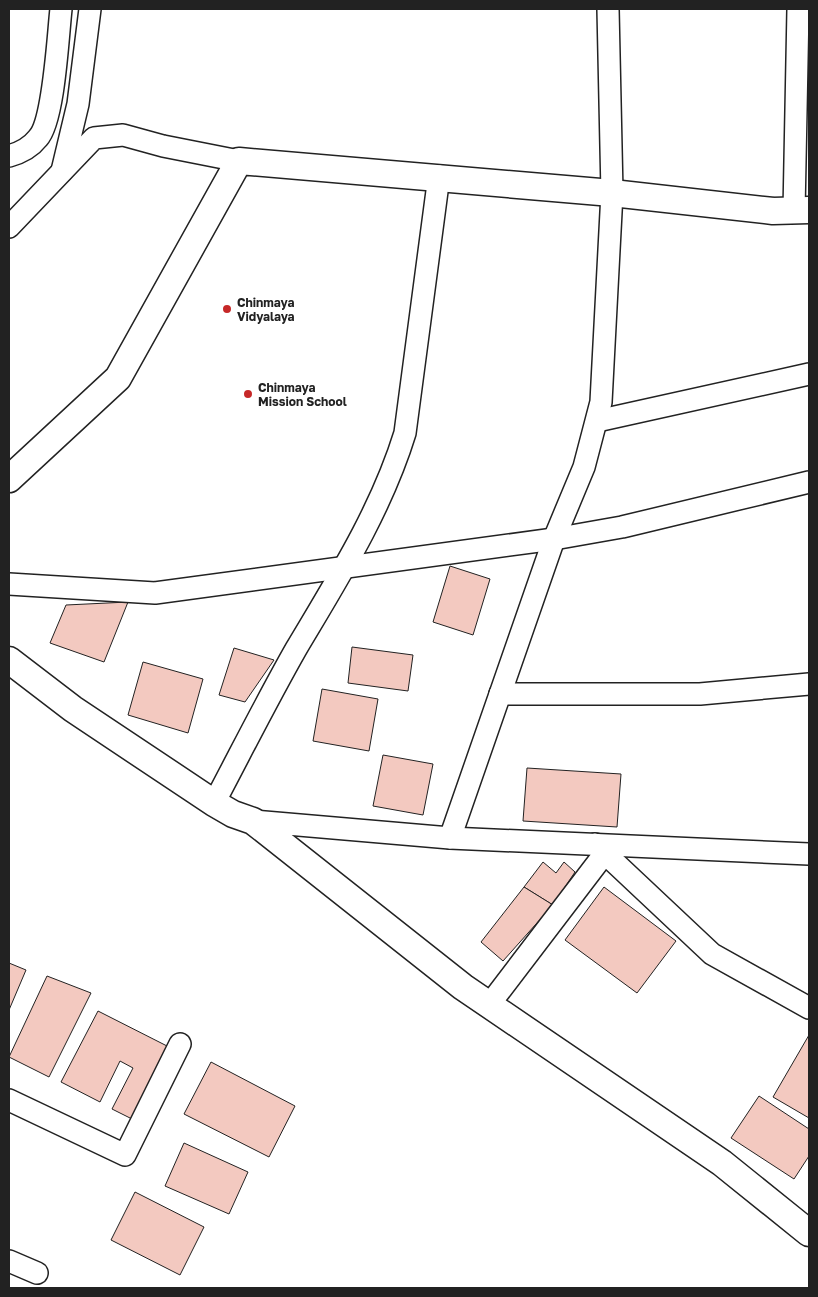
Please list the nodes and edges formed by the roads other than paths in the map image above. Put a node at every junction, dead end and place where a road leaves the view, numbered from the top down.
1 (61, 9) edge
2 (90, 9) edge
3 (608, 9) edge
4 (798, 9) edge
5 (9, 156) edge
6 (239, 161) junction
7 (62, 171) junction
8 (439, 176) junction
9 (612, 192) junction
10 (802, 210) edge
11 (9, 227) edge
12 (809, 374) edge
13 (597, 421) junction
14 (9, 479) edge
15 (809, 482) edge
16 (554, 539) junction
17 (343, 569) junction
18 (9, 584) edge
19 (9, 660) edge
20 (809, 684) edge
21 (500, 694) junction
22 (214, 803) junction
23 (253, 820) junction
24 (450, 838) junction
25 (600, 849) junction
26 (809, 854) edge
27 (489, 1005) junction
28 (809, 1008) edge
29 (180, 1044) dead end
30 (9, 1100) edge
31 (809, 1233) edge
32 (9, 1261) edge
33 (36, 1273) dead end

1 - 5 street
2 - 7 street
3 - 9 street
4 - 10 street
6 - 7 street
6 - 8 street
6 - 14 street
7 - 11 street
8 - 9 street
8 - 17 street
9 - 10 street
9 - 13 street
12 - 13 street
13 - 16 street
15 - 16 street
16 - 17 street
16 - 21 street
17 - 18 street
17 - 22 street
19 - 22 street
20 - 21 street
21 - 24 street
22 - 23 street
23 - 24 street
23 - 27 street
24 - 25 street
25 - 26 street
25 - 27 street
25 - 28 street
27 - 31 street
29 - 30 street
32 - 33 street

